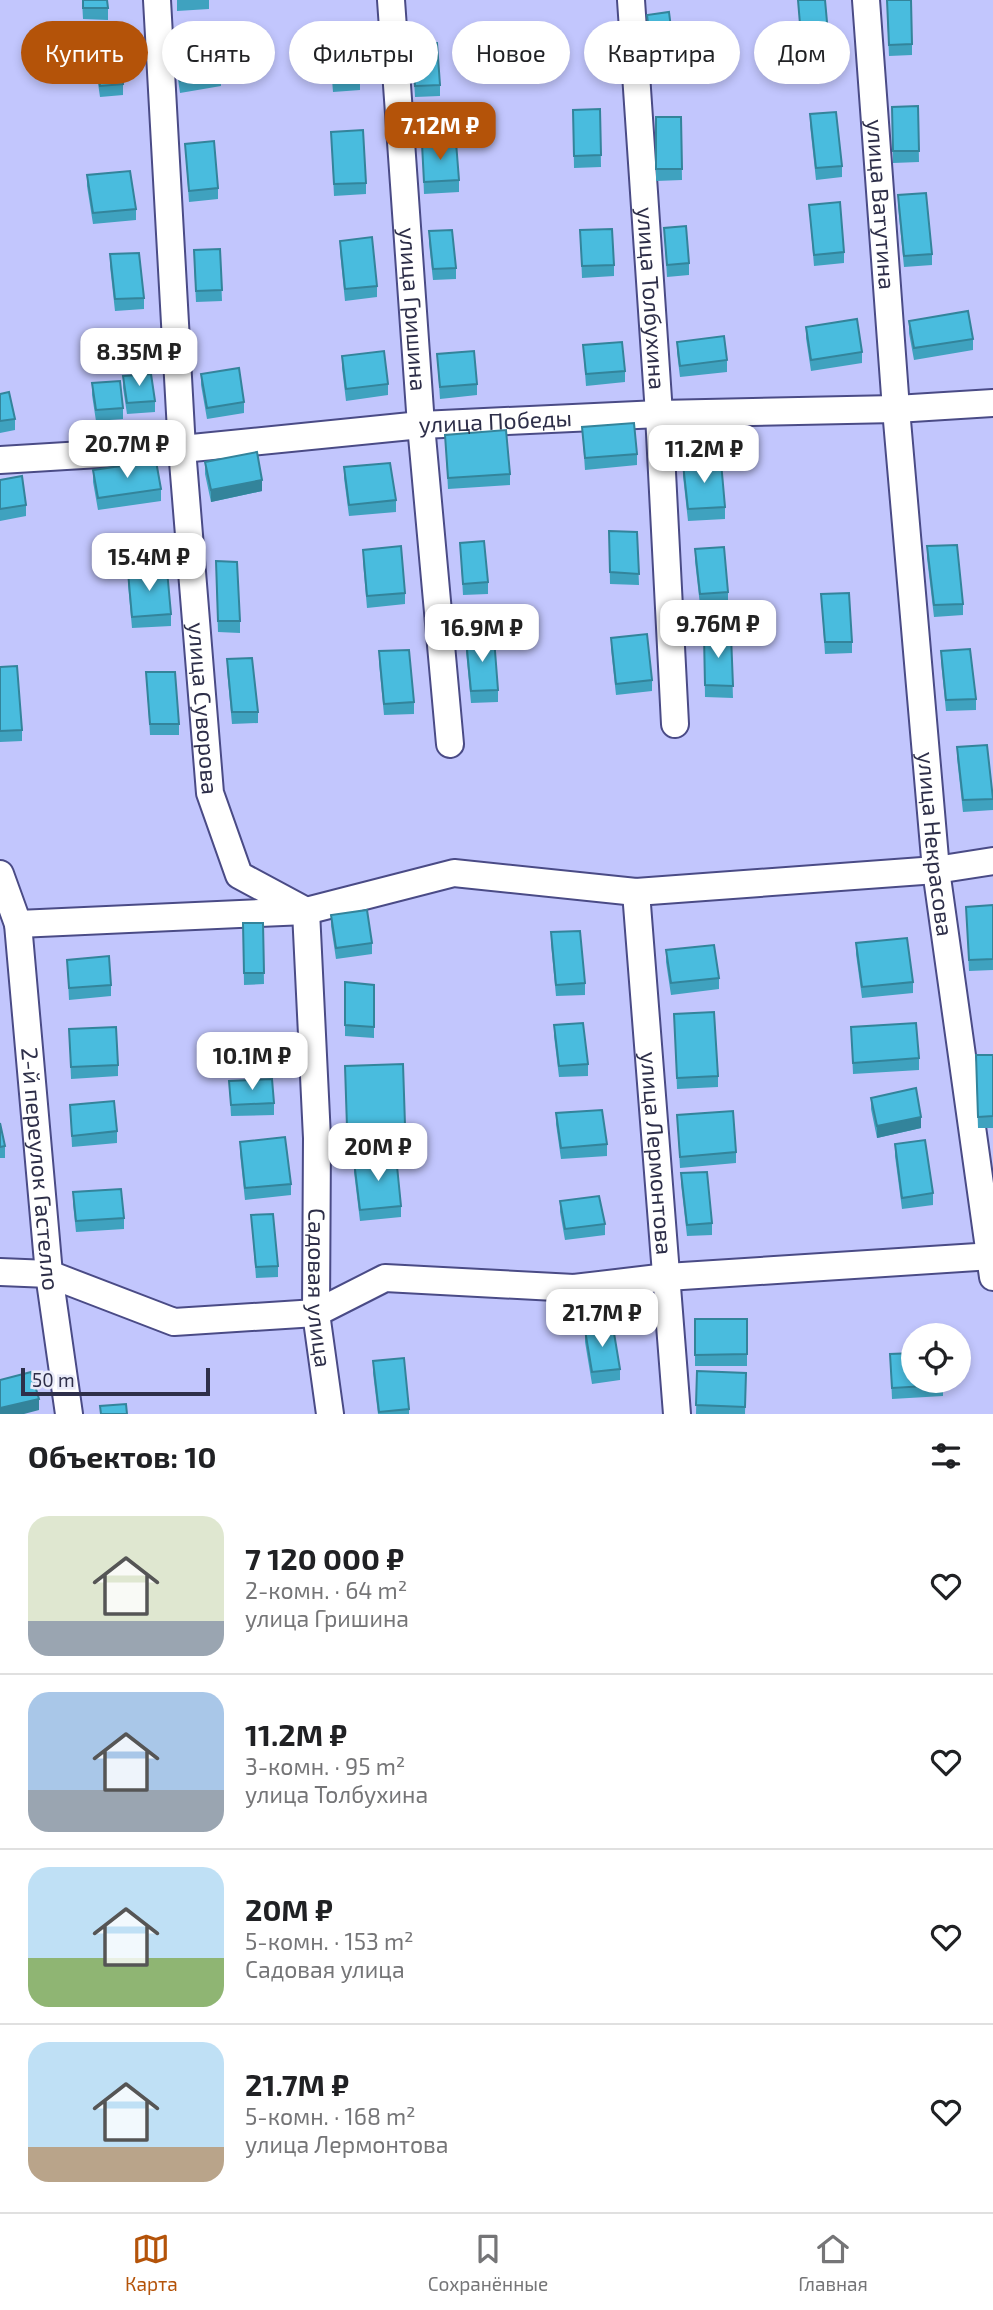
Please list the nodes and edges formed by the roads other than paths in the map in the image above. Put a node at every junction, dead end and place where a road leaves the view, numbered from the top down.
1 (156, 0) edge
2 (391, 0) edge
3 (631, 0) edge
4 (866, 0) edge
5 (993, 403) edge
6 (895, 409) junction
7 (659, 414) junction
8 (421, 425) junction
9 (182, 449) junction
10 (0, 460) edge
11 (675, 724) dead end
12 (450, 744) dead end
13 (993, 861) edge
14 (936, 870) junction
15 (0, 874) edge
16 (636, 892) junction
17 (306, 911) junction
18 (18, 924) junction
19 (992, 1263) edge
20 (0, 1272) edge
21 (49, 1274) junction
22 (667, 1277) junction
23 (316, 1312) junction
24 (69, 1414) edge
25 (330, 1414) edge
26 (677, 1414) edge

1 - 9 street, улица Суворова
2 - 8 street, улица Гришина
3 - 7 street, улица Толбухина
4 - 6 street, улица Ватутина
5 - 6 street, улица Победы
6 - 7 street, улица Победы
6 - 14 street, улица Некрасова
7 - 8 street, улица Победы
7 - 11 street, улица Толбухина
8 - 9 street, улица Победы
8 - 12 street, улица Гришина
9 - 10 street, улица Победы
9 - 17 street, улица Суворова
13 - 14 street
14 - 16 street
14 - 19 street, улица Некрасова
15 - 18 street, 2-й переулок Гастелло
16 - 17 street
16 - 22 street, улица Лермонтова
17 - 18 street
17 - 23 street, Садовая улица
18 - 21 street, 2-й переулок Гастелло
19 - 22 street
20 - 21 street
21 - 23 street
21 - 24 street, 2-й переулок Гастелло
22 - 23 street
22 - 26 street, улица Лермонтова
23 - 25 street, Садовая улица

